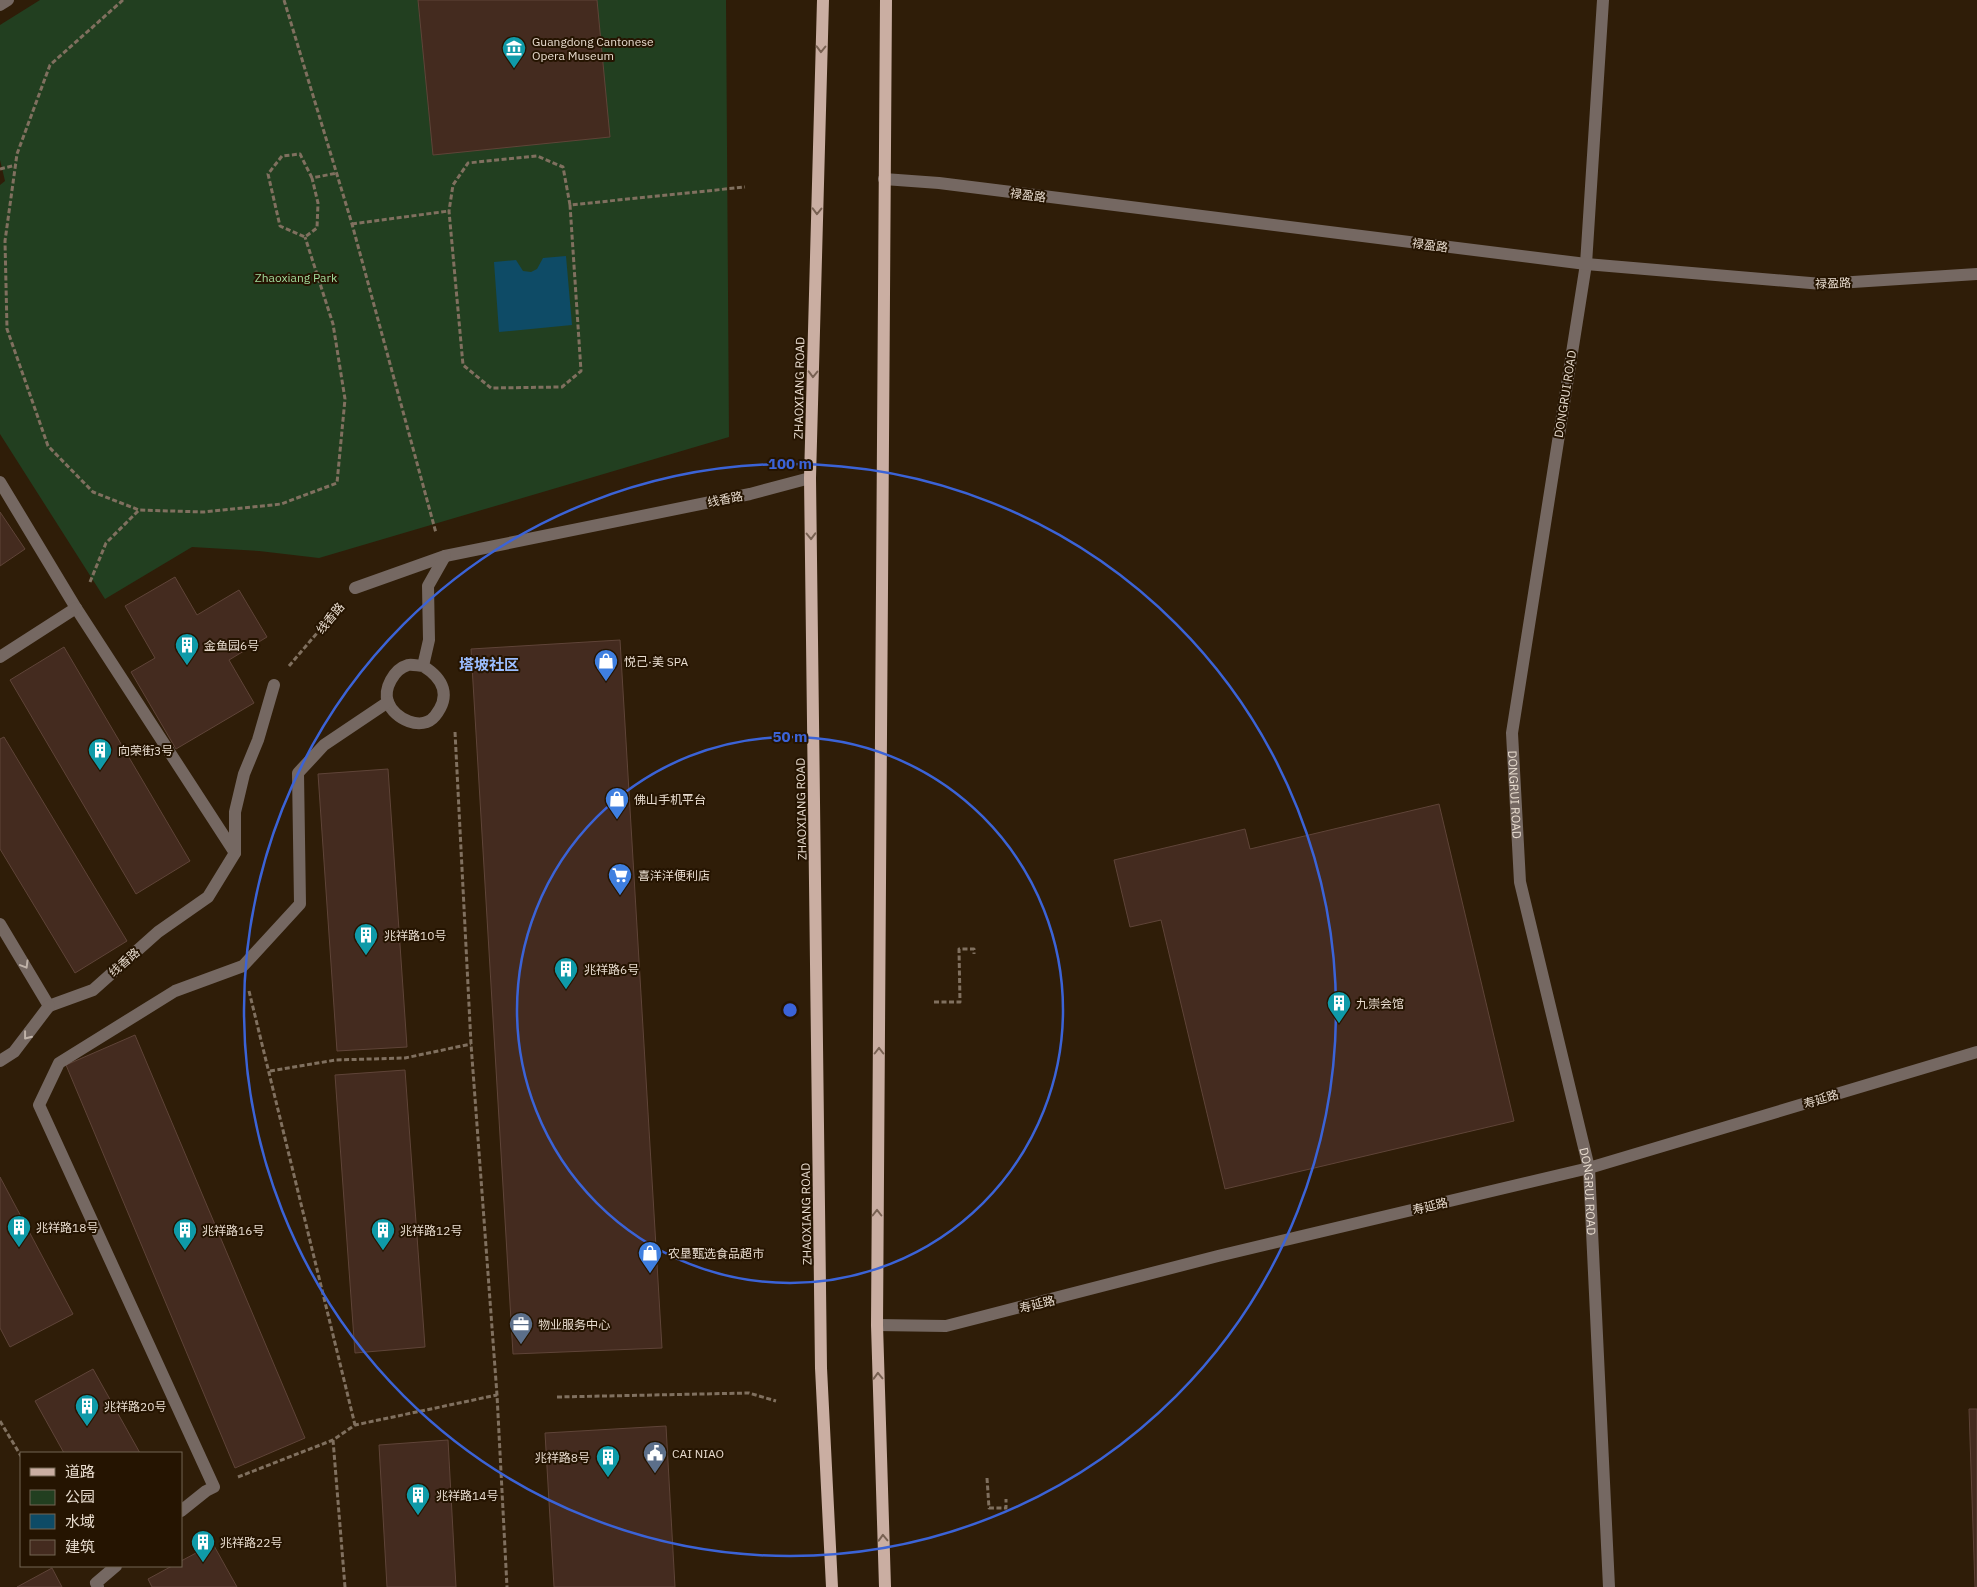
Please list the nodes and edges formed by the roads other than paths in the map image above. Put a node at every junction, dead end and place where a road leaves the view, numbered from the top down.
1 (8, 0) edge
2 (823, 0) edge
3 (886, 0) edge
4 (1602, 0) edge
5 (0, 5) edge
6 (884, 179) junction
7 (1586, 264) junction
8 (1977, 274) edge
9 (810, 478) junction
10 (0, 482) edge
11 (445, 556) junction
12 (355, 588) road end
13 (76, 608) junction
14 (0, 657) edge
15 (424, 666) junction
16 (274, 685) road end
17 (388, 702) junction
18 (235, 853) junction
19 (0, 924) edge
20 (49, 1006) junction
21 (1977, 1052) edge
22 (0, 1061) edge
23 (1589, 1168) junction
24 (877, 1325) junction
25 (182, 1510) edge
26 (115, 1567) edge
27 (98, 1587) edge
28 (832, 1587) edge
29 (885, 1587) edge
30 (1609, 1587) edge

1 - 5 street
2 -> 9 main road, ZHAOXIANG ROAD
3 - 6 main road
4 - 7 street, DONGRUI ROAD
6 - 7 street, 禄盈路
24 -> 6 main road
7 - 8 street, 禄盈路
7 - 23 street, DONGRUI ROAD
9 - 11 street, 线香路
9 -> 28 main road, ZHAOXIANG ROAD
10 - 13 street
11 - 12 street, 线香路
11 - 15 street
13 - 14 street
13 - 18 street
15 - 17 street
15 - 17 street
16 - 18 street, 线香路
17 - 25 street
18 - 20 street, 线香路
19 -> 20 street
20 -> 22 street
21 - 23 street, 寿延路
23 - 24 street, 寿延路
23 - 30 street, DONGRUI ROAD
29 -> 24 main road
26 - 27 street

